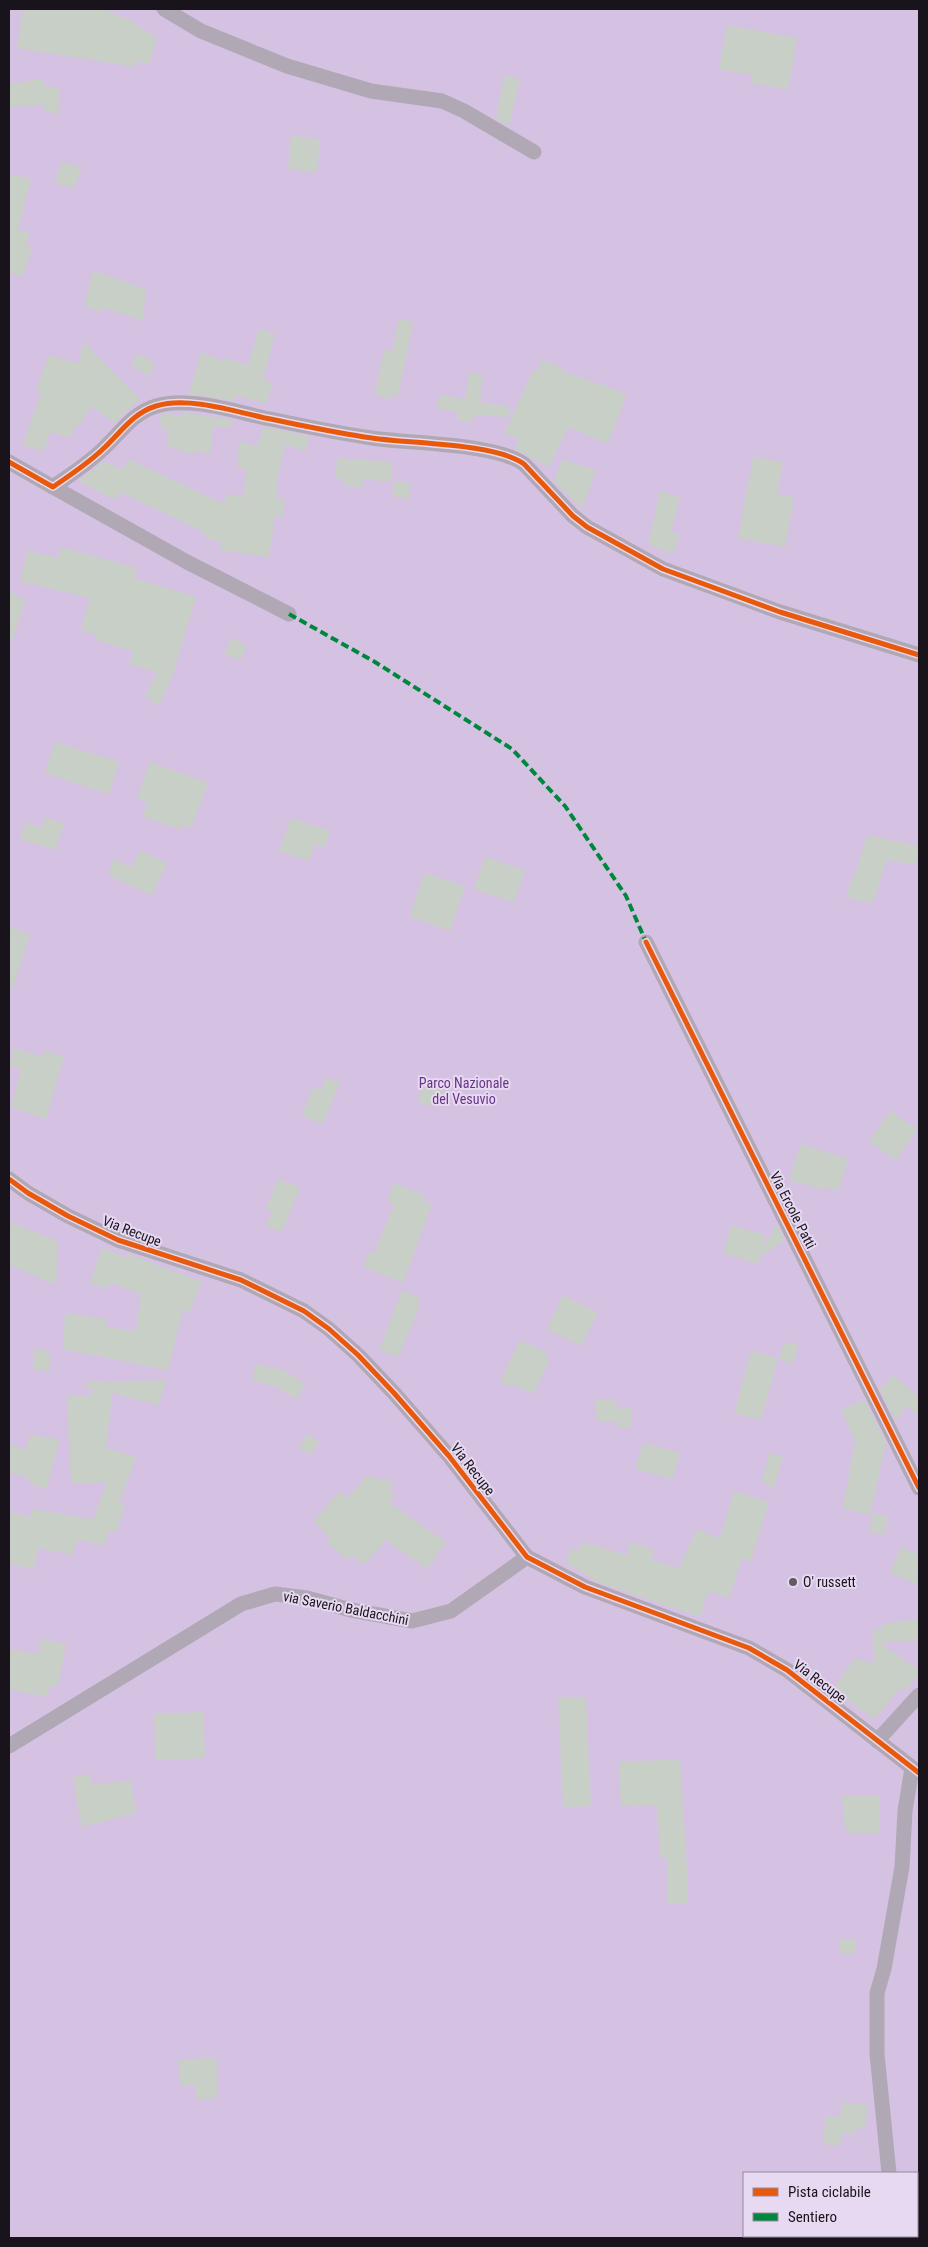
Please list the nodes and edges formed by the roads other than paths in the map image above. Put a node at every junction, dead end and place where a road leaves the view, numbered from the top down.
1 (164, 9) edge
2 (534, 152) dead end
3 (9, 462) edge
4 (53, 487) junction
5 (289, 614) dead end
6 (919, 655) edge
7 (646, 942) dead end
8 (9, 1179) edge
9 (919, 1488) edge
10 (526, 1557) junction
11 (919, 1695) edge
12 (877, 1741) junction
13 (9, 1746) edge
14 (916, 1770) edge
15 (889, 2172) edge

1 - 2 street
3 - 4 street
4 - 5 street
4 - 6 street
7 - 9 street, Via Ercole Patti
8 - 10 street, Via Recupe
10 - 12 street, Via Recupe
10 - 13 street, via Saverio Baldacchini
11 - 12 street
12 - 14 street, Via Recupe
14 - 15 street

